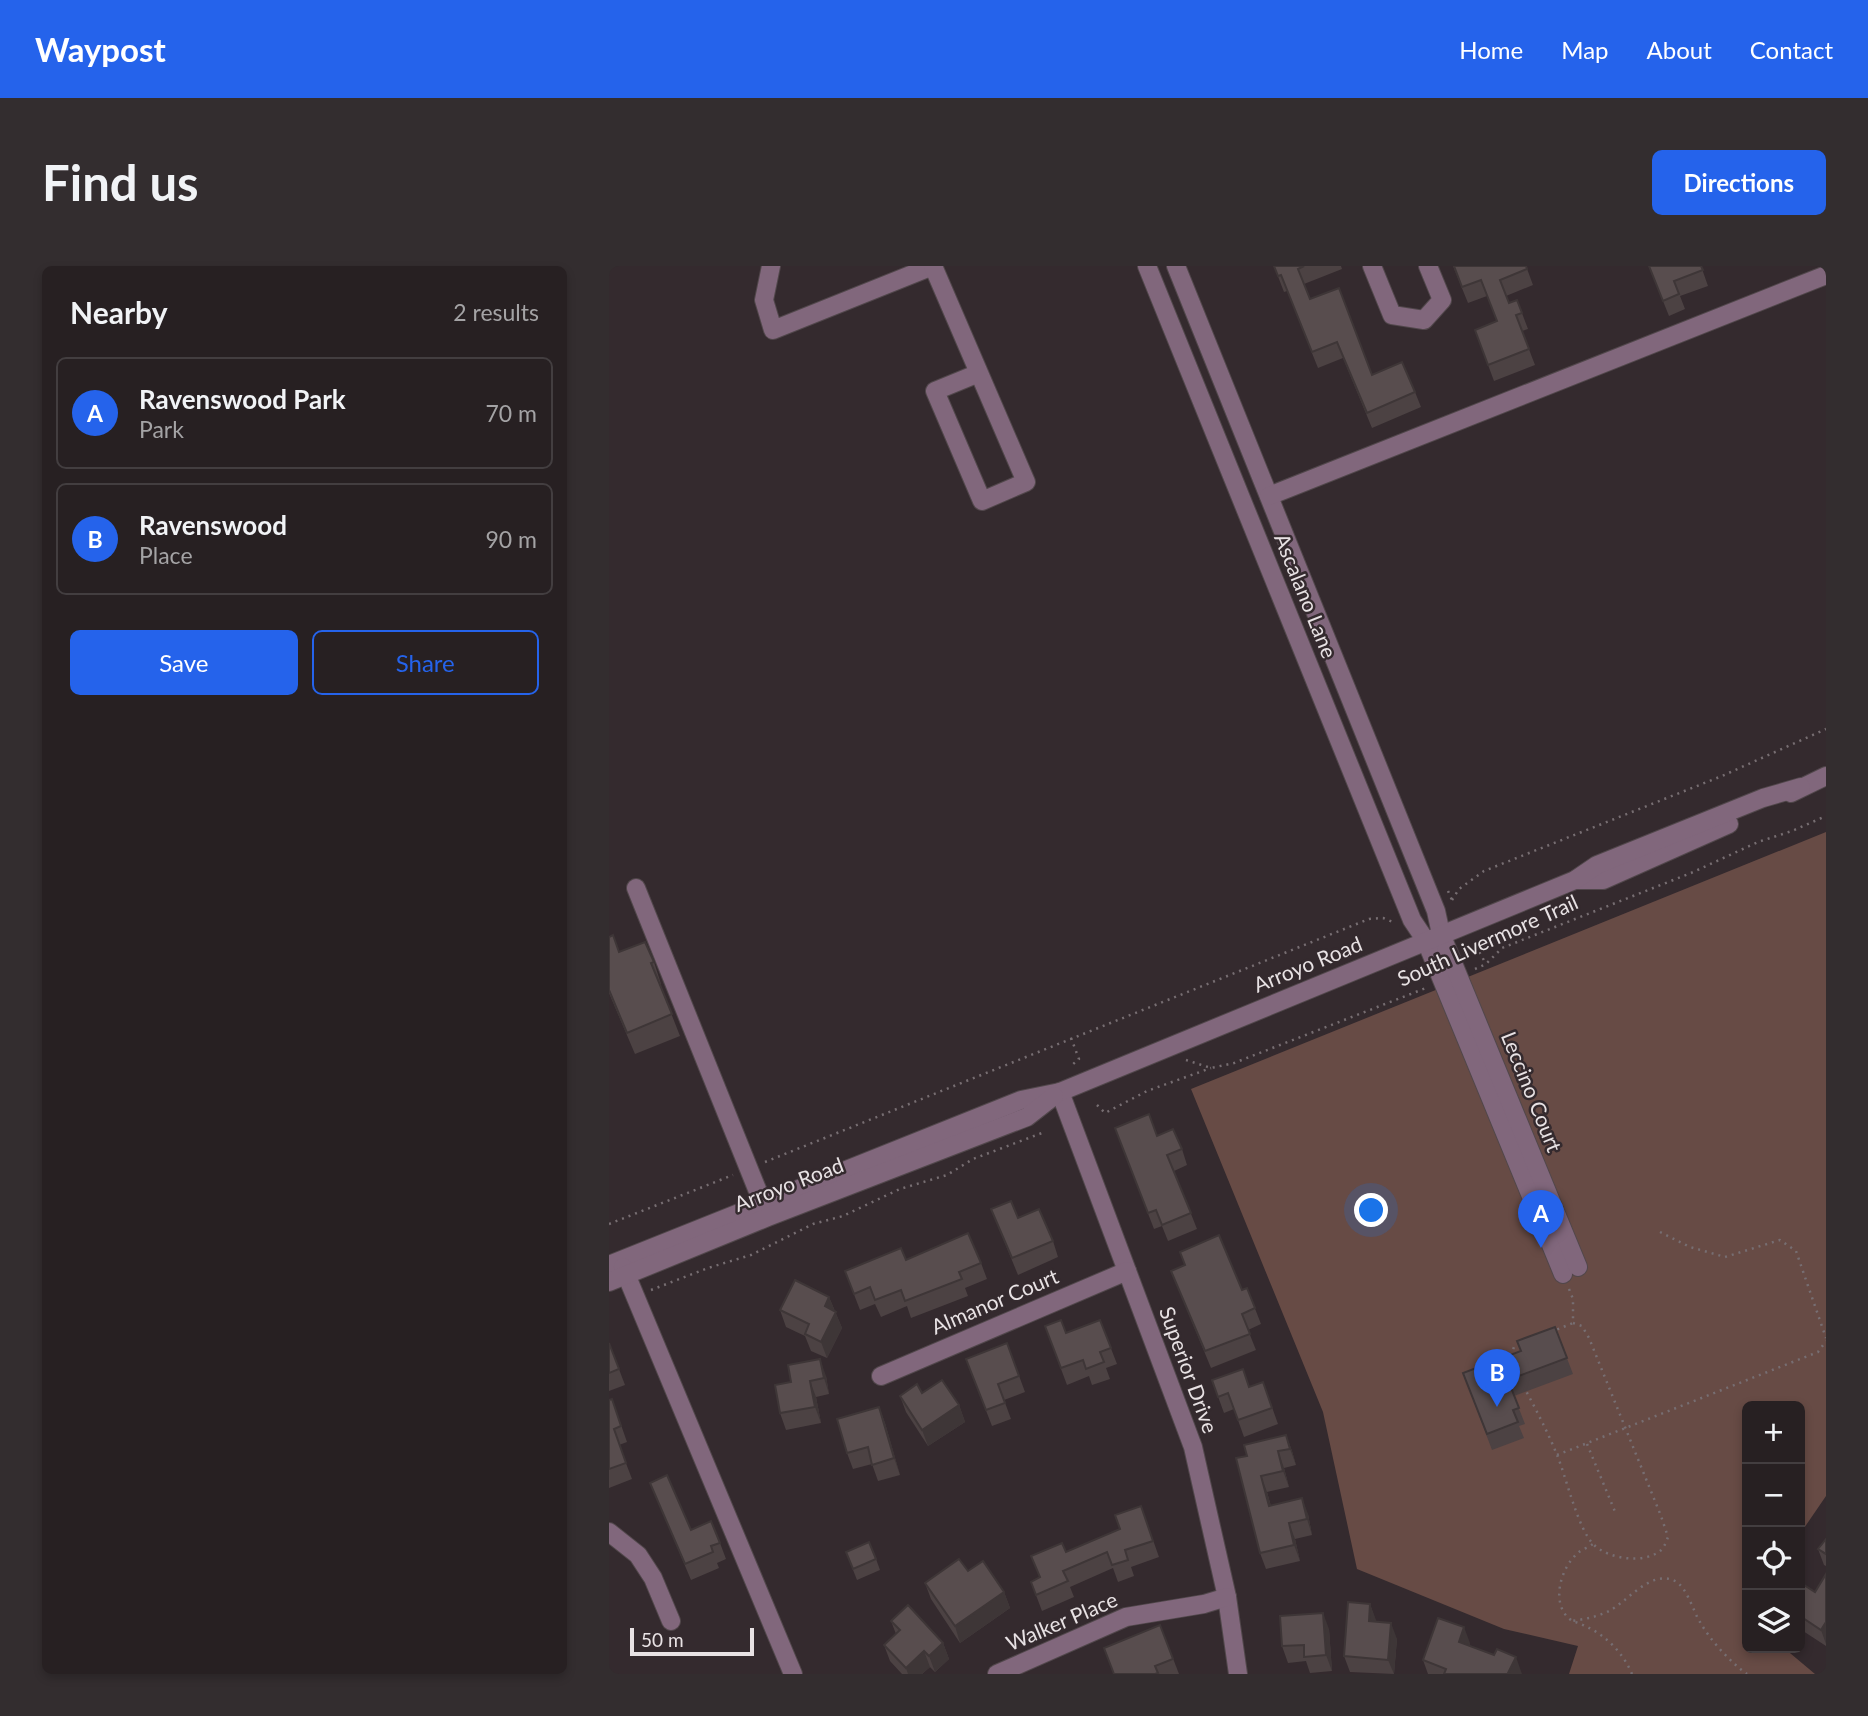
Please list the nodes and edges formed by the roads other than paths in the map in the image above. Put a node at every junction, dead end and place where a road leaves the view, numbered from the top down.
1 (771, 266) edge
2 (933, 266) edge
3 (1147, 266) edge
4 (1176, 266) edge
5 (1372, 266) edge
6 (1428, 266) edge
7 (1826, 275) edge
8 (979, 373) junction
9 (1269, 496) junction
10 (1826, 776) edge
11 (636, 888) dead end
12 (1434, 937) junction
13 (1059, 1092) junction
14 (766, 1210) junction
15 (1571, 1270) road end
16 (616, 1271) edge
17 (1128, 1271) junction
18 (881, 1376) dead end
19 (609, 1532) edge
20 (1227, 1597) junction
21 (671, 1621) dead end
22 (793, 1674) edge
23 (997, 1674) edge
24 (1238, 1674) edge

1 - 2 street
2 - 8 street
3 - 12 street, Ascalano Lane
4 - 9 street, Ascalano Lane
5 - 6 street
7 - 9 street
8 - 8 street
9 - 12 street, Ascalano Lane
10 - 12 street, Arroyo Road
11 - 14 street
12 - 13 street, Arroyo Road
12 - 15 street, Leccino Court
13 - 14 street, Arroyo Road
13 - 17 street, Superior Drive
14 - 16 street, Arroyo Road
16 - 22 street
17 - 18 street, Almanor Court
17 - 20 street, Superior Drive
19 - 21 street
20 - 23 street, Walker Place
20 - 24 street, Superior Drive

